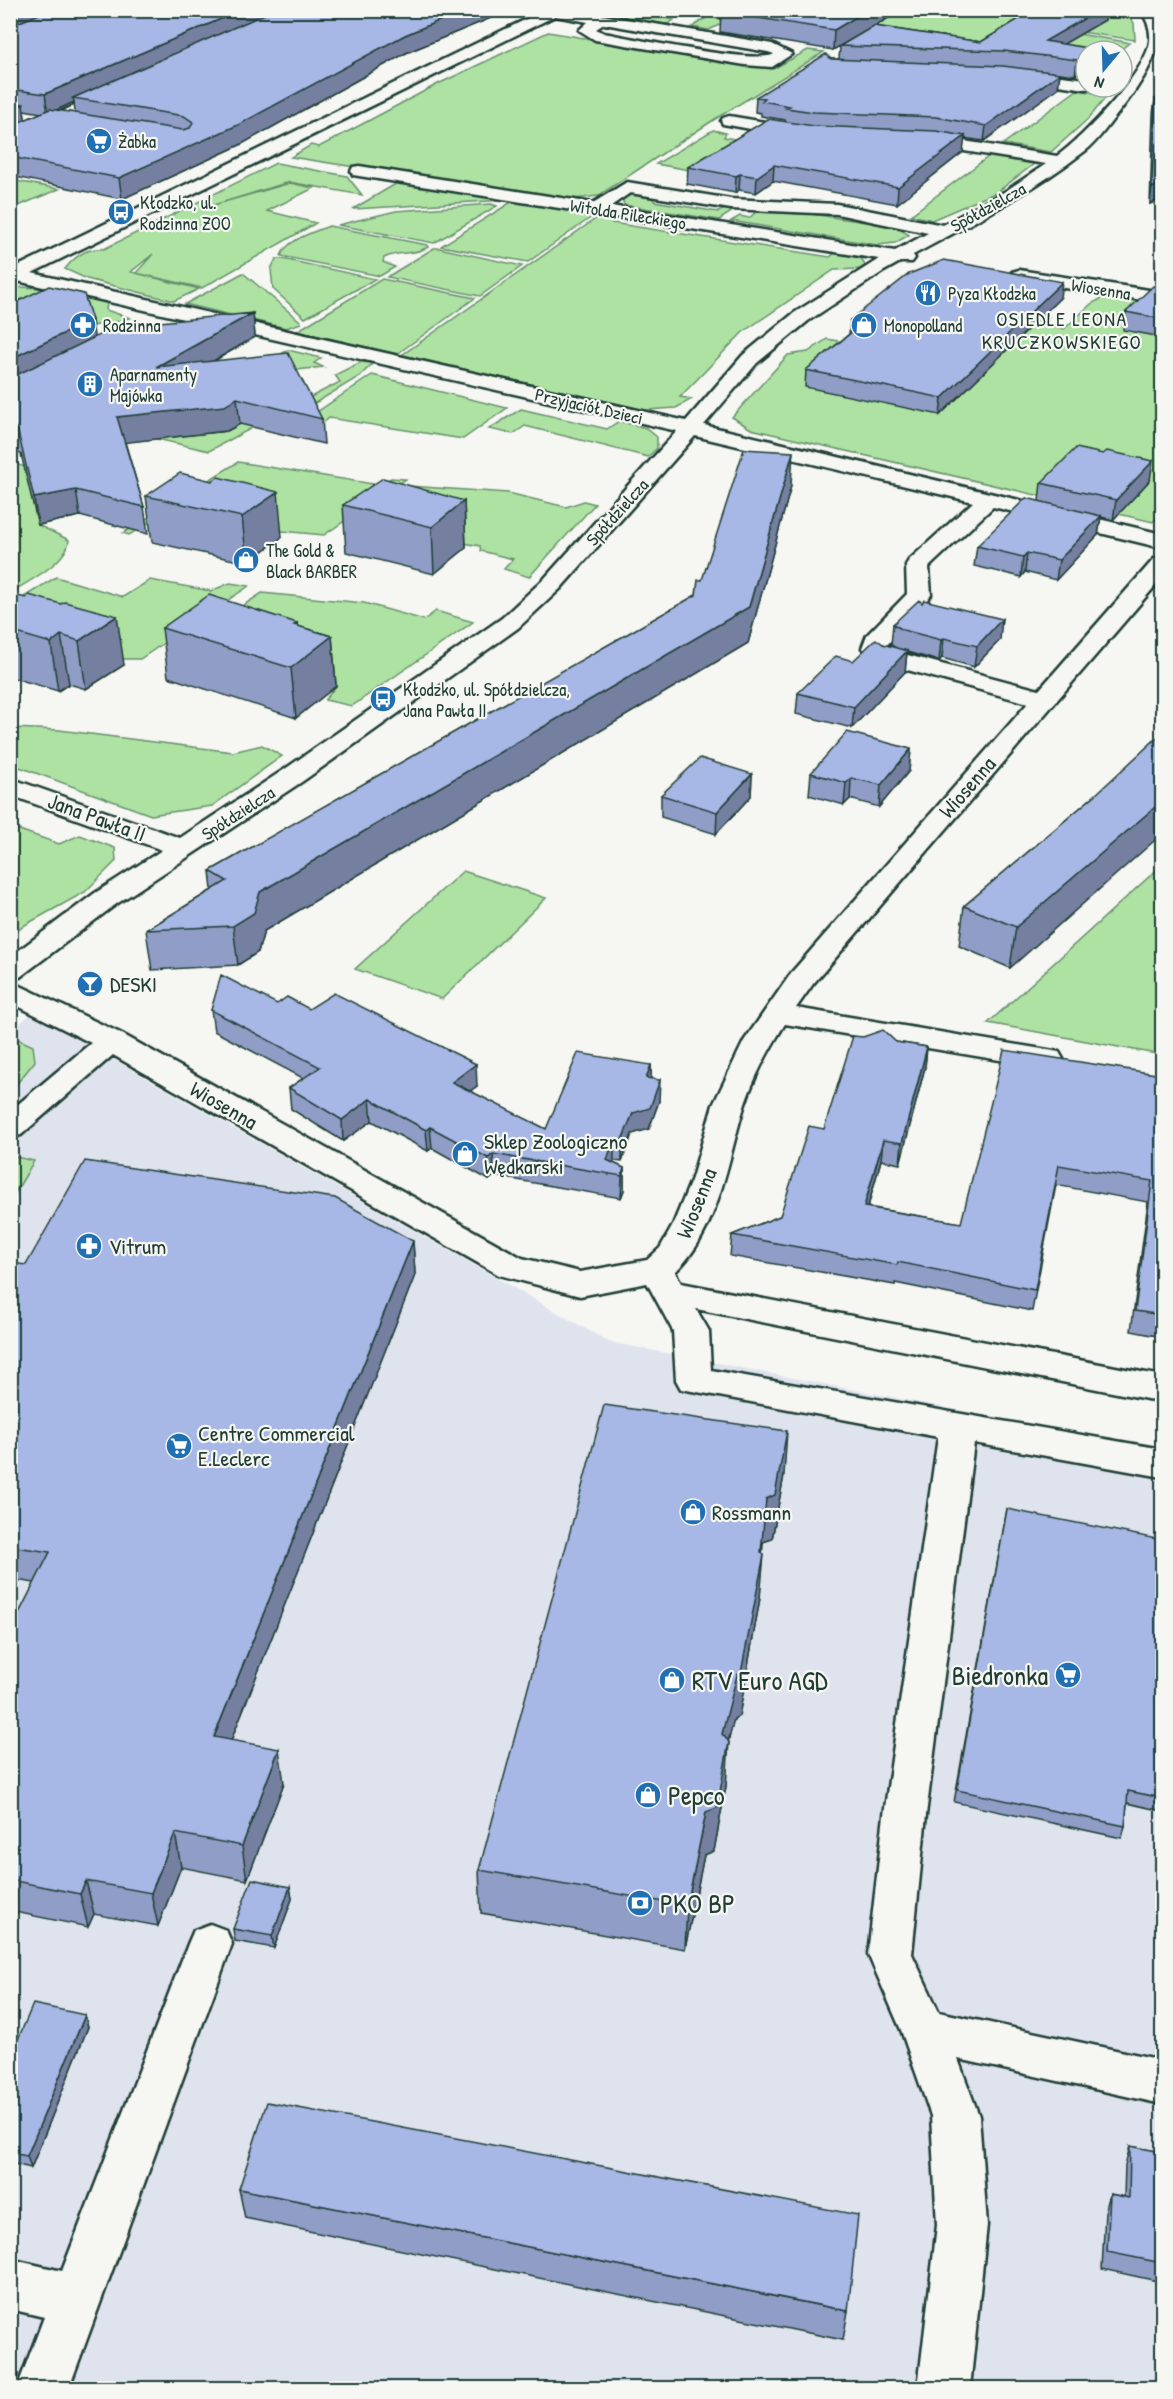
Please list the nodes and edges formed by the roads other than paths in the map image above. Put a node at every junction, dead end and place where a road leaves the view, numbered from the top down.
1 (628, 10) edge
2 (1147, 10) edge
3 (556, 11) edge
4 (678, 17) dead end
5 (603, 20) junction
6 (664, 30) junction
7 (1002, 73) edge
8 (1074, 82) edge
9 (134, 84) edge
10 (1134, 86) edge
11 (1123, 99) edge
12 (20, 116) edge
13 (49, 121) junction
14 (729, 121) dead end
15 (83, 126) edge
16 (813, 135) edge
17 (902, 138) edge
18 (10, 141) edge
19 (1060, 161) junction
20 (359, 171) dead end
21 (597, 208) junction
22 (945, 231) junction
23 (898, 256) junction
24 (926, 261) dead end
25 (996, 272) edge
26 (13, 276) edge
27 (1162, 298) edge
28 (178, 312) junction
29 (147, 328) edge
30 (689, 428) junction
31 (989, 499) junction
32 (1162, 541) edge
33 (1162, 564) edge
34 (1043, 699) junction
35 (10, 786) edge
36 (183, 848) junction
37 (10, 970) edge
38 (10, 990) edge
39 (777, 1014) junction
40 (111, 1041) junction
41 (1081, 1064) edge
42 (10, 1128) edge
43 (663, 1281) junction
44 (1162, 1389) edge
45 (958, 1427) junction
46 (1162, 1463) edge
47 (210, 1944) dead end
48 (924, 2031) junction
49 (1162, 2082) edge
50 (10, 2284) edge
51 (76, 2299) junction
52 (43, 2388) edge
53 (944, 2388) edge

1 - 5 street
2 - 10 street, Spółdzielcza
3 - 5 street
3 - 26 street
4 - 6 street
5 - 6 street
5 - 6 street
7 - 8 street
9 - 13 street
11 - 19 street, Spółdzielcza
12 - 13 street
13 - 15 street
13 - 18 street
14 - 16 street
17 - 19 street
19 - 22 street, Spółdzielcza
20 - 21 street, Witolda Pileckiego
21 - 22 street
21 - 23 street, Witolda Pileckiego
22 - 23 street, Spółdzielcza
23 - 24 street
23 - 30 street, Spółdzielcza
25 - 27 street, Wiosenna
26 - 28 street, Przyjaciół Dzieci
28 - 29 street
28 - 30 street, Przyjaciół Dzieci
30 - 31 street, Przyjaciół Dzieci
30 - 36 street, Spółdzielcza
31 - 32 street, Przyjaciół Dzieci
31 - 34 street
33 - 34 street, Wiosenna
34 - 39 street, Wiosenna
35 - 36 street, Jana Pawła II
36 - 37 street, Spółdzielcza
38 - 40 street, Wiosenna
39 - 41 street
39 - 43 street, Wiosenna
40 - 42 street
40 - 43 street, Wiosenna
43 - 44 street
43 - 45 street
45 - 46 street
45 - 48 street
47 - 51 street
48 - 49 street
48 - 53 street
50 - 51 street
51 - 52 street

